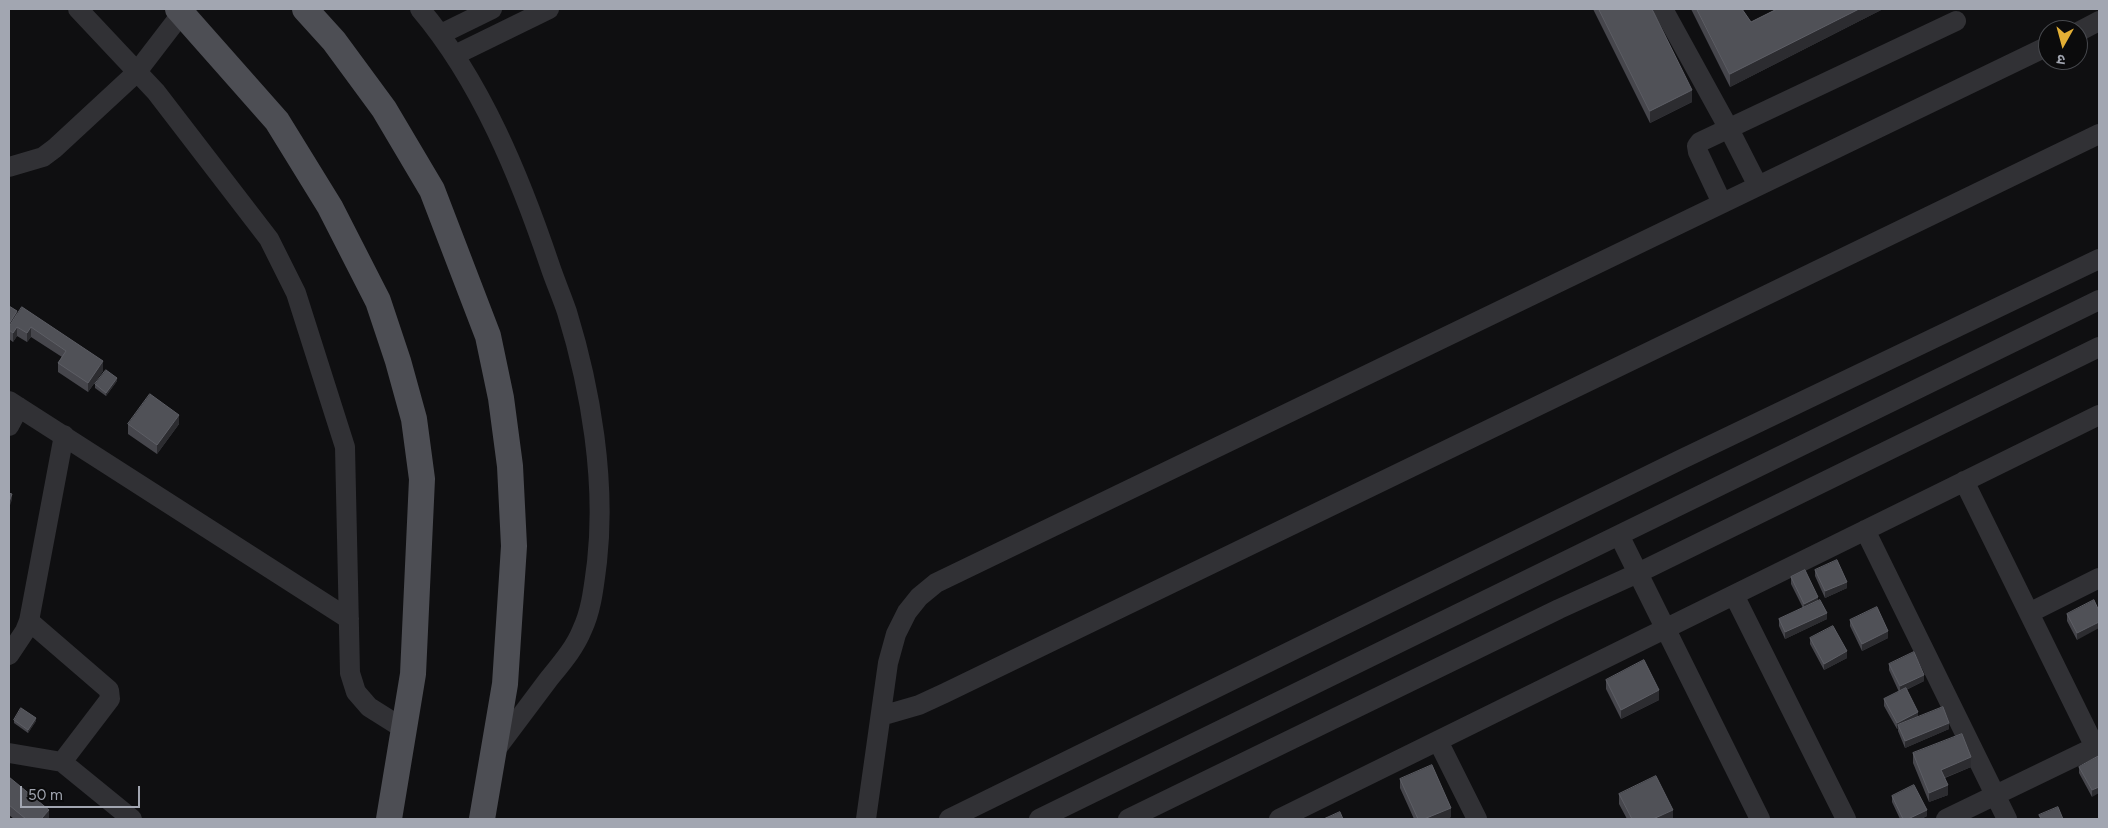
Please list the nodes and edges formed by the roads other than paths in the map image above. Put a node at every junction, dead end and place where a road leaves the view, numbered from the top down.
1 (78, 9) edge
2 (305, 9) edge
3 (420, 9) edge
4 (492, 9) edge
5 (548, 9) edge
6 (1663, 9) edge
7 (180, 11) edge
8 (1956, 21) dead end
9 (441, 34) junction
10 (2038, 51) edge
11 (455, 55) junction
12 (136, 73) junction
13 (1729, 129) junction
14 (2099, 134) edge
15 (9, 167) edge
16 (1758, 186) junction
17 (1722, 203) junction
18 (2099, 259) edge
19 (2099, 300) edge
20 (2099, 346) edge
21 (14, 404) edge
22 (2099, 415) edge
23 (9, 426) edge
24 (64, 434) junction
25 (1964, 481) junction
26 (1865, 530) junction
27 (1619, 535) junction
28 (1638, 573) junction
29 (2099, 578) edge
30 (1734, 595) junction
31 (2029, 612) junction
32 (349, 619) junction
33 (29, 620) junction
34 (1665, 628) junction
35 (9, 655) edge
36 (881, 716) junction
37 (404, 729) junction
38 (1438, 741) junction
39 (2097, 746) edge
40 (494, 753) junction
41 (9, 754) edge
42 (62, 762) junction
43 (1995, 795) junction
44 (132, 819) edge
45 (389, 819) edge
46 (482, 819) edge
47 (866, 819) edge
48 (949, 819) edge
49 (1039, 819) edge
50 (1128, 819) edge
51 (1279, 819) edge
52 (1477, 819) edge
53 (1760, 819) edge
54 (1846, 819) edge
55 (1946, 819) edge
56 (2007, 819) edge

1 - 12 street
2 - 40 main road
3 - 9 street
4 - 9 street
5 - 11 street
6 - 13 street
7 - 12 street
7 - 37 main road
8 - 13 street
9 - 11 street
10 - 16 street
11 - 40 street
12 - 15 street
12 - 32 street
13 - 16 street
13 - 17 street
14 - 36 street
16 - 17 street
17 - 36 street
18 - 48 street
19 - 27 street
20 - 28 street
21 - 23 street
21 - 24 street
22 - 25 street
24 - 32 street
24 - 33 street
25 - 26 street
25 - 31 street
26 - 30 street
26 - 43 street
27 - 28 street
27 - 49 street
28 - 34 street
28 - 50 street
29 - 31 street
30 - 34 street
30 - 54 street
31 - 39 street
32 - 37 street
33 - 35 street
33 - 42 street
34 - 38 street
34 - 53 street
36 - 47 street
37 - 45 main road
38 - 51 street
38 - 52 street
39 - 43 street
40 - 46 main road
41 - 42 street
42 - 44 street
43 - 55 street
43 - 56 street

